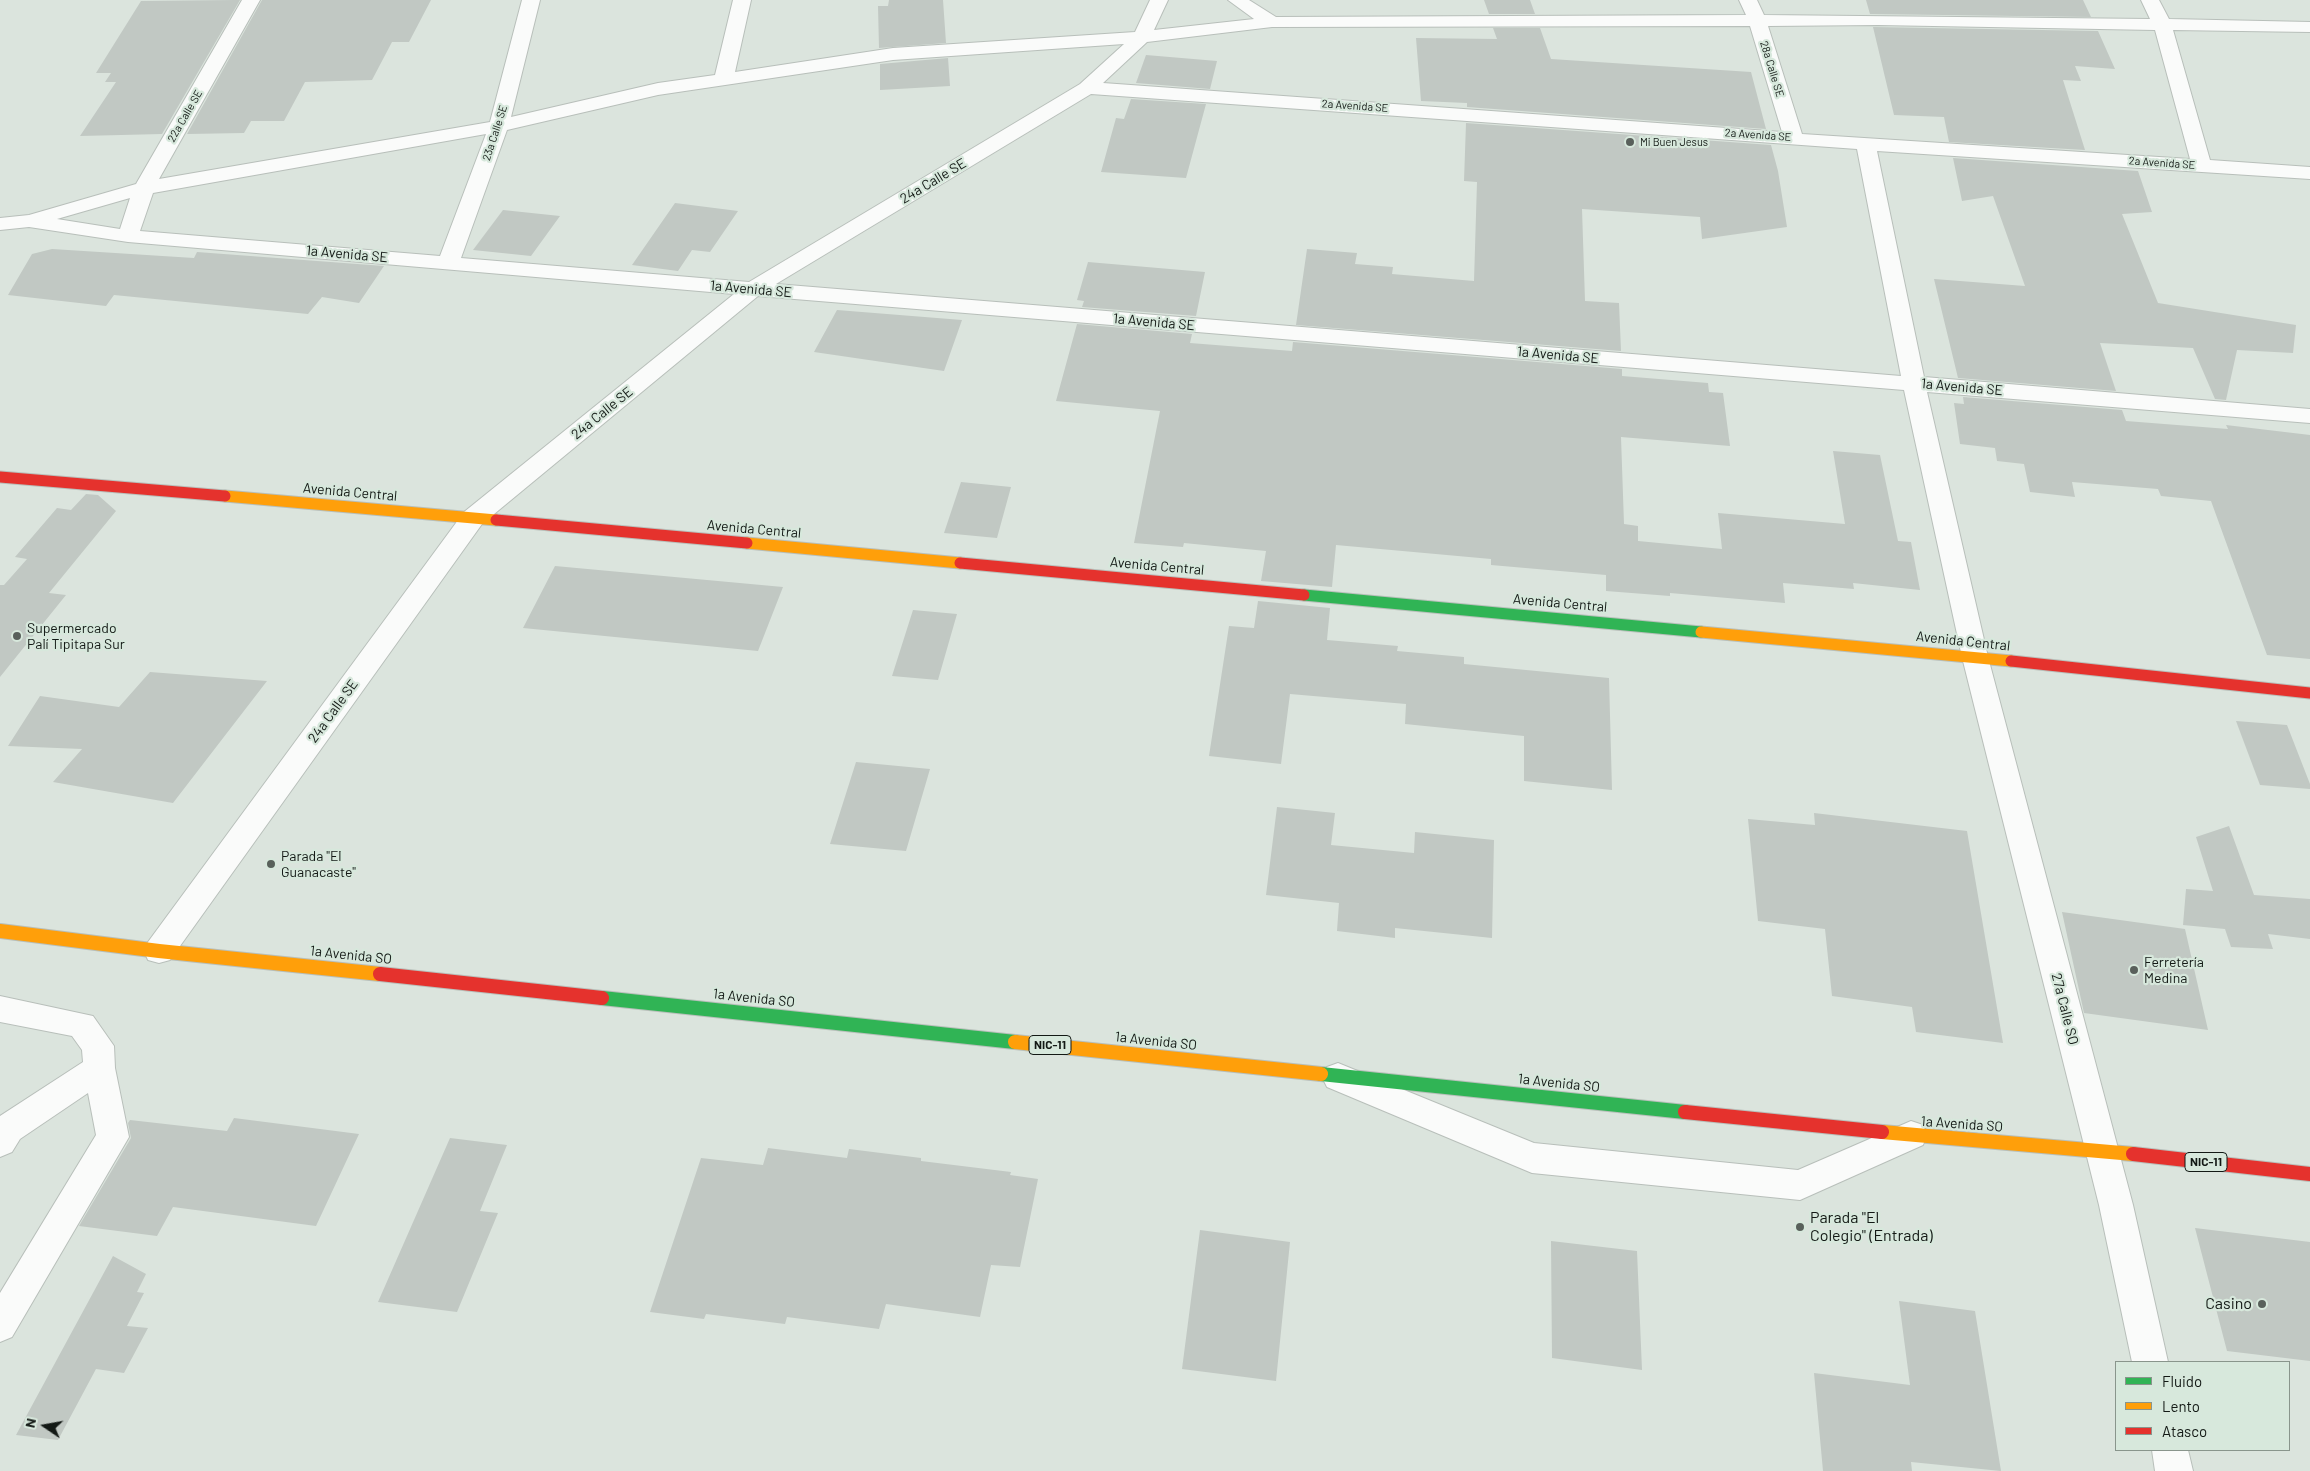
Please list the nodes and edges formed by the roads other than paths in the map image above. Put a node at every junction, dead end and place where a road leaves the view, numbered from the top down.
1 (251, 0) edge
2 (531, 0) edge
3 (742, 0) edge
4 (1159, 0) edge
5 (1237, 0) edge
6 (1748, 0) edge
7 (1874, 0) edge
8 (2150, 0) edge
9 (1757, 20) junction
10 (1878, 20) junction
11 (1272, 22) junction
12 (2163, 26) junction
13 (2310, 28) edge
14 (1142, 37) junction
15 (724, 78) junction
16 (1087, 88) junction
17 (499, 126) junction
18 (1794, 138) junction
19 (1866, 144) junction
20 (2202, 166) junction
21 (2310, 174) edge
22 (144, 188) junction
23 (29, 221) junction
24 (0, 224) edge
25 (128, 236) junction
26 (448, 263) junction
27 (753, 290) junction
28 (1914, 384) junction
29 (2310, 416) edge
30 (0, 477) edge
31 (473, 518) junction
32 (1975, 657) junction
33 (2310, 694) edge
34 (0, 931) edge
35 (159, 951) junction
36 (0, 1009) edge
37 (99, 1068) junction
38 (1332, 1075) junction
39 (1911, 1135) junction
40 (0, 1142) edge
41 (2102, 1150) junction
42 (2310, 1174) edge
43 (0, 1325) edge
44 (2150, 1361) edge
45 (2170, 1451) edge
46 (2174, 1471) edge

1 - 22 street, 22a Calle SE
2 - 17 street, 23a Calle SE
3 - 15 street
4 - 14 street, 24a Calle SE
5 - 11 street
6 - 9 street, 28a Calle SE
7 - 10 street
8 - 12 street
9 - 10 street
9 - 11 street
9 - 18 street, 28a Calle SE
10 - 12 street
11 - 14 street
12 - 13 street
12 - 20 street
14 - 15 street
14 - 16 street, 24a Calle SE
15 - 17 street
16 - 18 street, 2a Avenida SE
16 - 27 street, 24a Calle SE
17 - 22 street
17 - 26 street, 23a Calle SE
18 - 19 street, 2a Avenida SE
19 - 20 street, 2a Avenida SE
19 - 28 street, 27a Calle SO
20 - 21 street, 2a Avenida SE
22 - 23 street
22 - 25 street, 22a Calle SE
23 - 24 street, 1a Avenida SE
23 - 25 street, 1a Avenida SE
25 - 26 street, 1a Avenida SE
26 - 27 street, 1a Avenida SE
27 - 28 street, 1a Avenida SE
27 - 31 street, 24a Calle SE
28 - 29 street, 1a Avenida SE
28 - 32 street, 27a Calle SO
30 - 31 main road, Avenida Central
31 - 32 main road, Avenida Central
31 - 35 street, 24a Calle SE
32 - 33 main road, Avenida Central
32 - 41 street, 27a Calle SO
34 - 35 main road, 1a Avenida SO / NIC-11
35 - 38 main road, 1a Avenida SO / NIC-11
36 - 37 street
37 - 40 street
37 - 43 street
38 - 39 main road, 1a Avenida SO / NIC-11
38 - 39 street
39 - 41 main road, 1a Avenida SO / NIC-11
41 - 42 main road, 1a Avenida SO / NIC-11
41 - 44 street, 27a Calle SO
45 - 46 street

